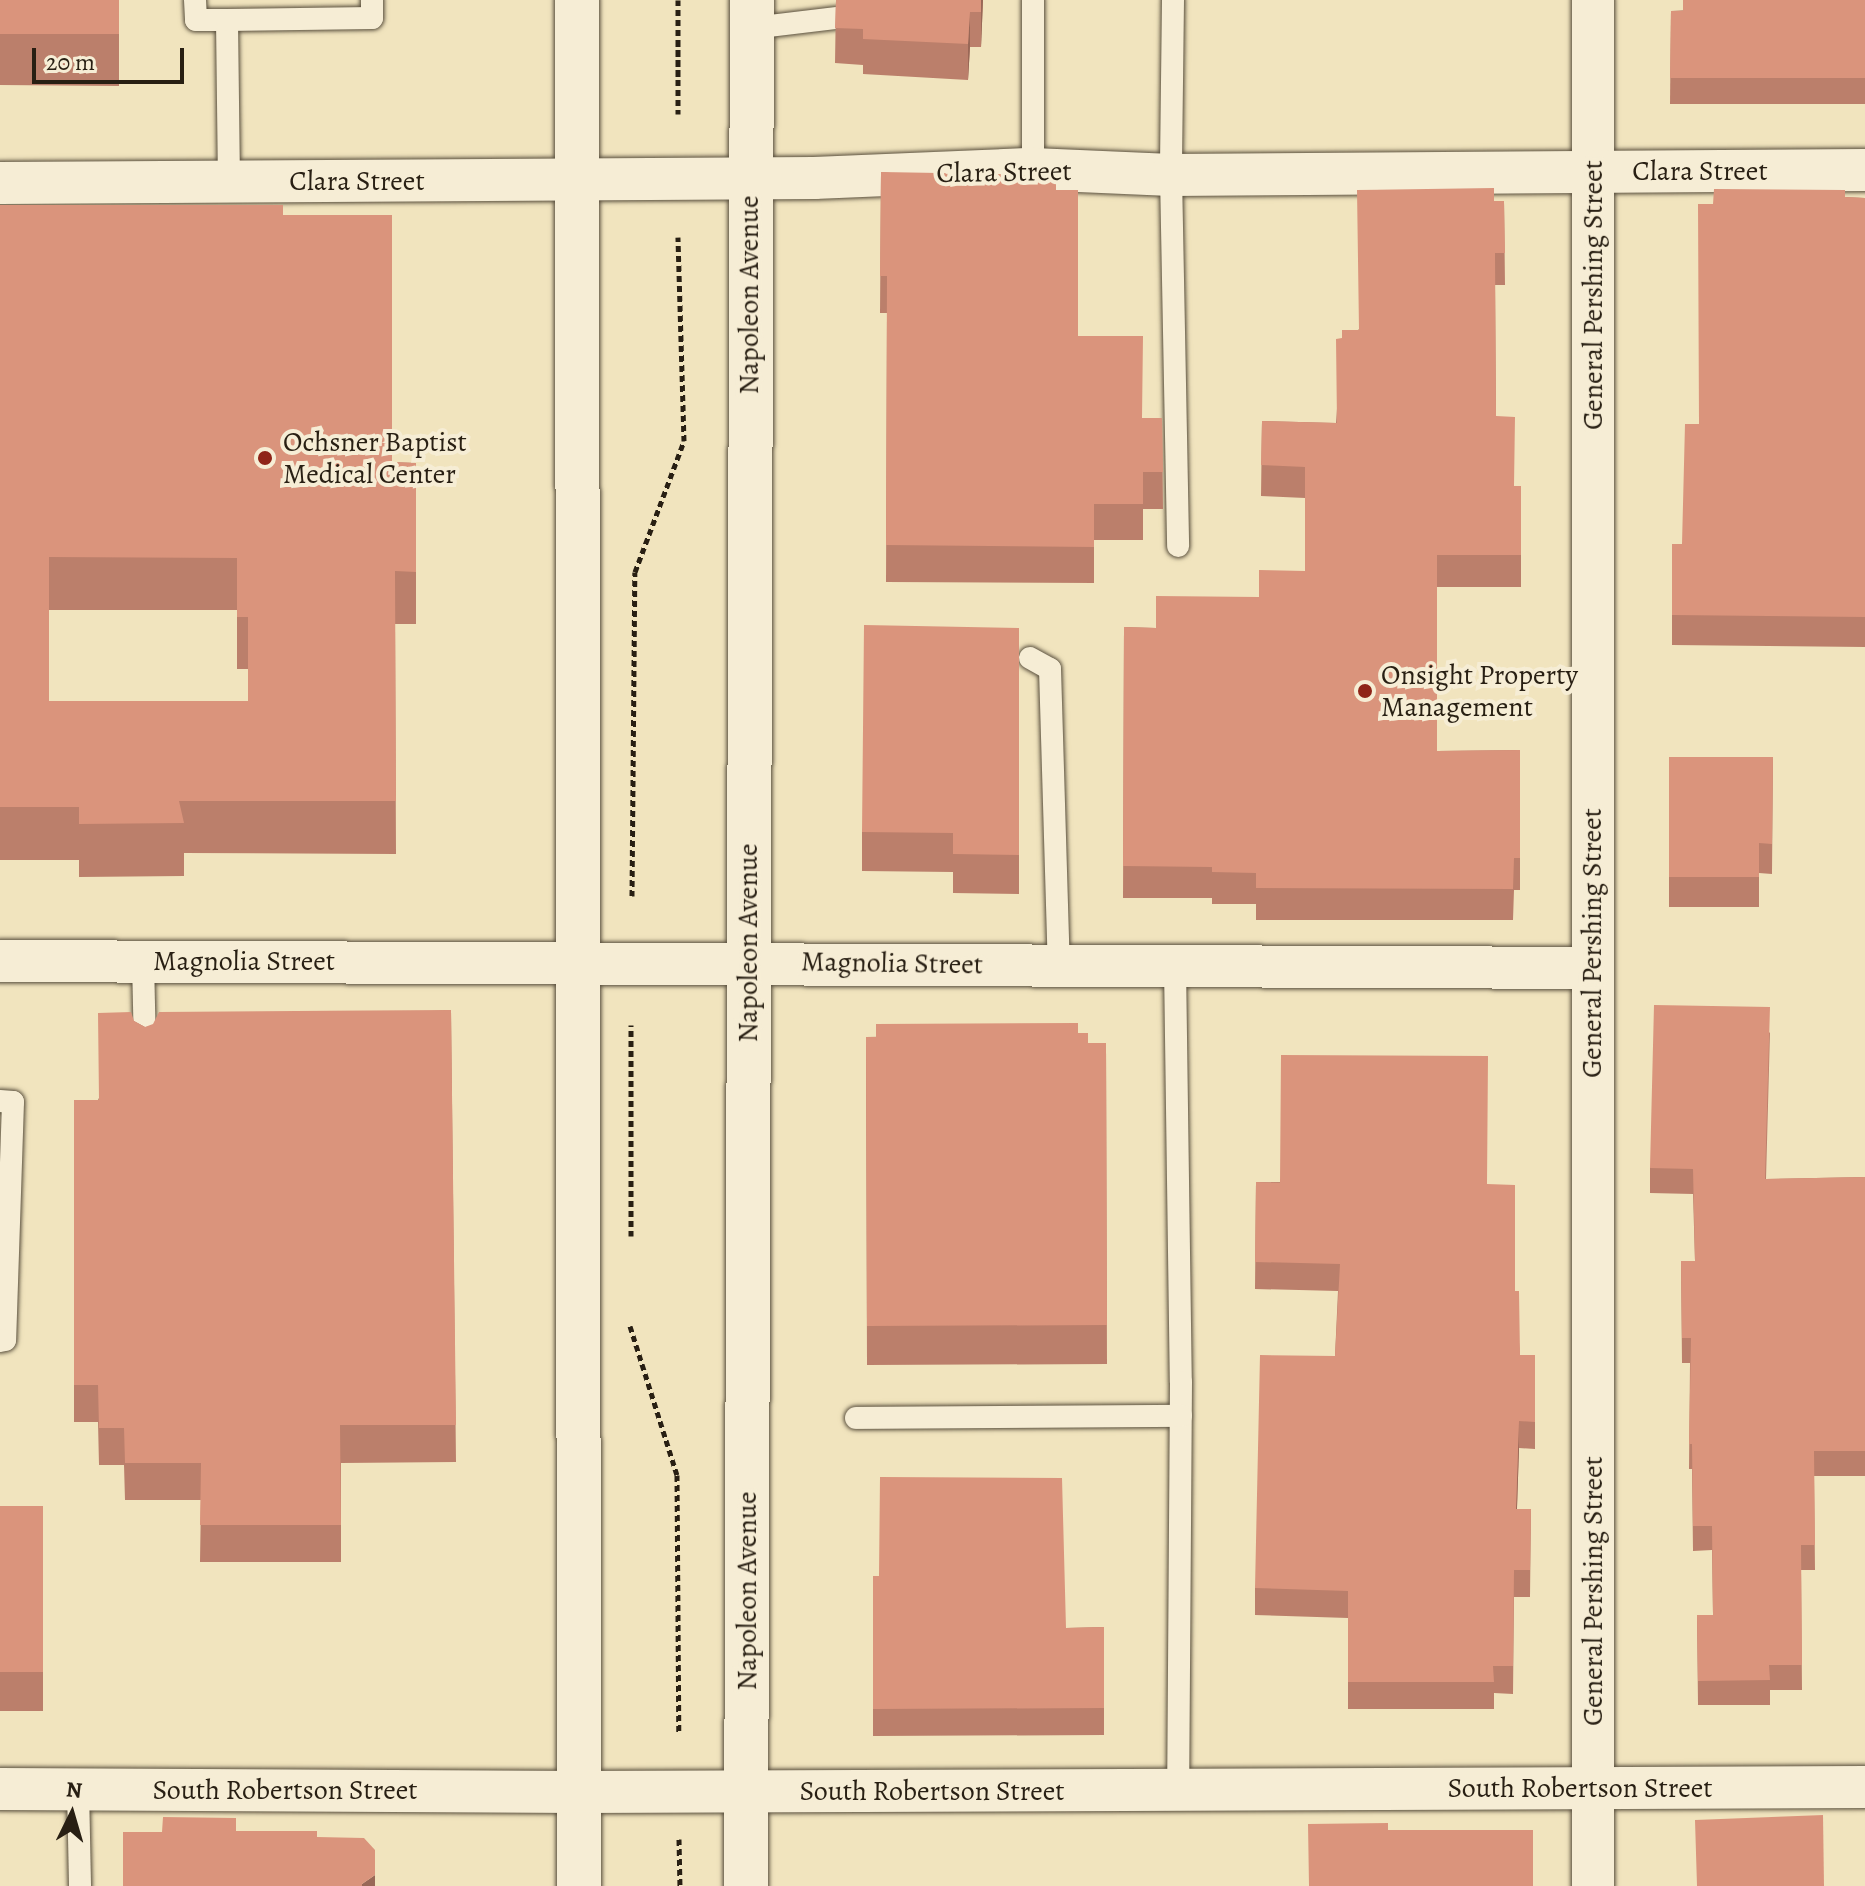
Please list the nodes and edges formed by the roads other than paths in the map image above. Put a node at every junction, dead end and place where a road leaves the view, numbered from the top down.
1 (195, 0) edge
2 (372, 0) edge
3 (577, 0) edge
4 (1033, 0) edge
5 (1173, 0) edge
6 (1593, 0) edge
7 (752, 14) edge
8 (836, 18) edge
9 (227, 20) junction
10 (1033, 169) junction
11 (1865, 170) edge
12 (1593, 172) junction
13 (1171, 175) junction
14 (749, 178) junction
15 (577, 179) junction
16 (229, 181) junction
17 (0, 183) edge
18 (1178, 546) dead end
19 (1030, 658) dead end
20 (0, 961) edge
21 (143, 961) junction
22 (578, 962) junction
23 (748, 962) junction
24 (1059, 965) junction
25 (1175, 965) junction
26 (1592, 968) junction
27 (145, 1050) edge
28 (0, 1101) edge
29 (0, 1341) edge
30 (1181, 1416) junction
31 (856, 1418) dead end
32 (1865, 1787) edge
33 (1593, 1788) junction
34 (0, 1789) edge
35 (78, 1789) junction
36 (1178, 1790) junction
37 (579, 1792) junction
38 (747, 1792) junction
39 (80, 1886) edge
40 (579, 1886) edge
41 (746, 1886) edge
42 (1593, 1886) edge

1 - 9 lane
2 - 9 lane
3 - 15 main road
4 - 10 lane
5 - 13 lane
6 - 12 street, General Pershing Street
7 - 8 lane
7 - 14 main road, Napoleon Avenue
9 - 16 lane
10 - 13 street, Clara Street
10 - 14 street, Clara Street
11 - 12 street, Clara Street
12 - 13 street, Clara Street
12 - 26 street, General Pershing Street
13 - 18 lane
14 - 15 street, Clara Street
14 - 23 main road, Napoleon Avenue
15 - 16 street, Clara Street
15 - 22 main road
16 - 17 street, Clara Street
19 - 24 lane
20 - 21 street, Magnolia Street
21 - 22 street, Magnolia Street
21 - 27 lane
22 - 23 street, Magnolia Street
22 - 37 main road
23 - 24 street, Magnolia Street
23 - 38 main road, Napoleon Avenue
24 - 25 street, Magnolia Street
25 - 26 street, Magnolia Street
25 - 30 lane
26 - 33 street, General Pershing Street
28 - 29 lane
30 - 31 lane
30 - 36 lane
32 - 33 street, South Robertson Street
33 - 36 street, South Robertson Street
33 - 42 street, General Pershing Street
34 - 35 street, South Robertson Street
35 - 37 street, South Robertson Street
35 - 39 lane
36 - 38 street, South Robertson Street
37 - 38 street, South Robertson Street
37 - 40 main road
38 - 41 main road, Napoleon Avenue

